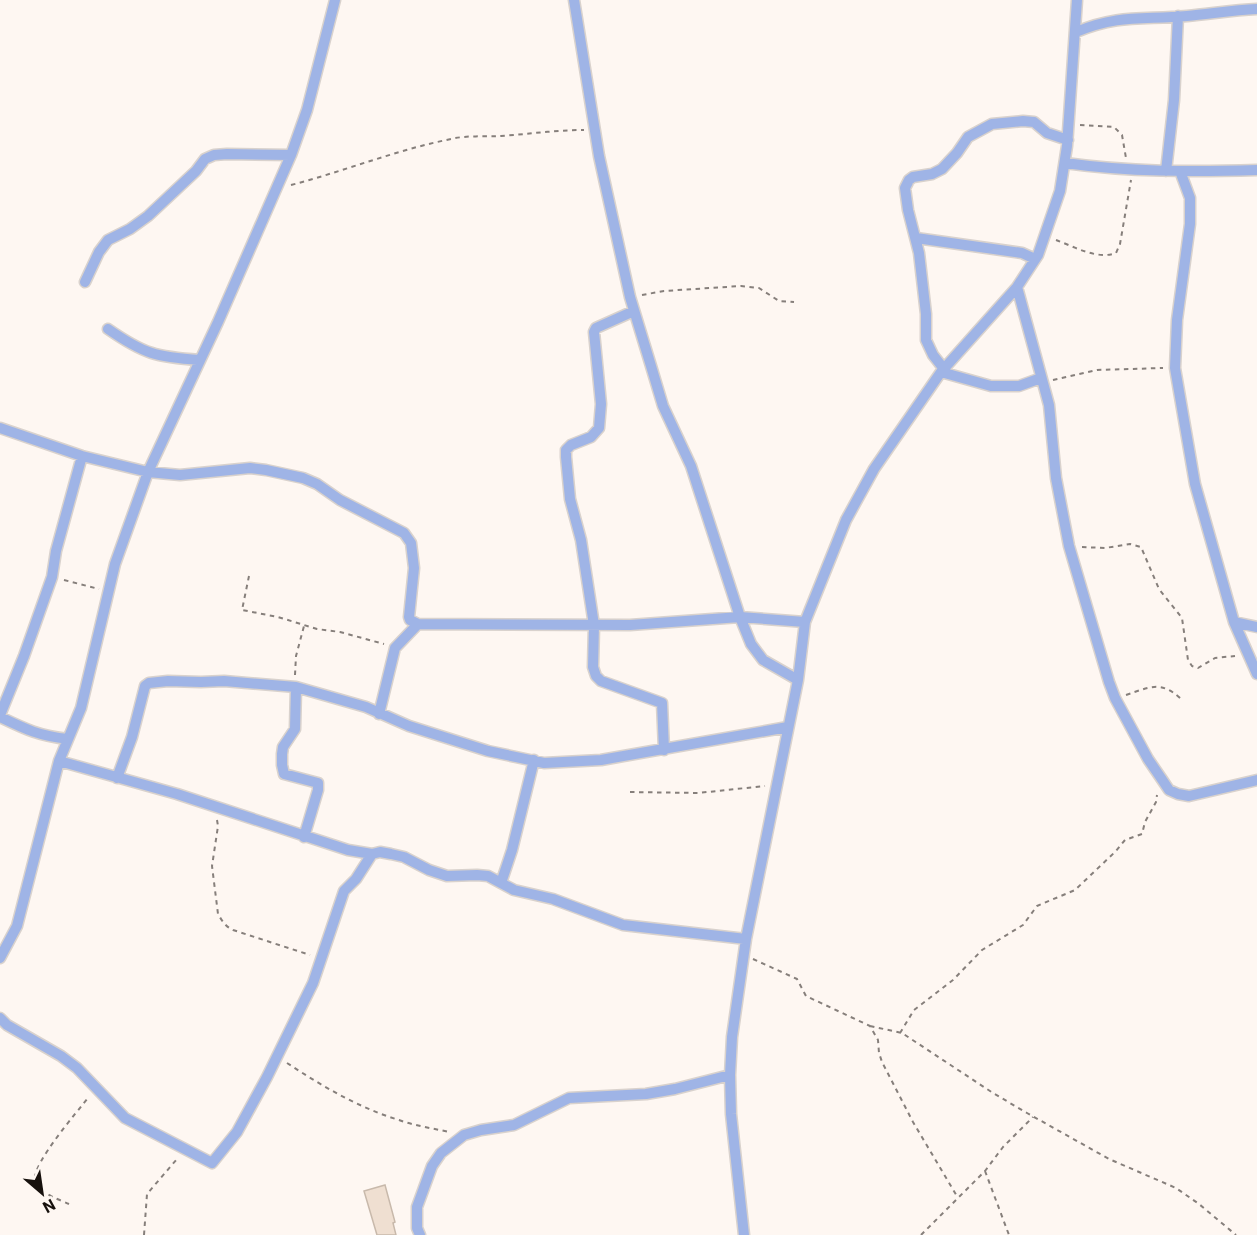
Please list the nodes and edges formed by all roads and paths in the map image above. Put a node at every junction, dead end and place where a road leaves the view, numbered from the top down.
1 (335, 0) edge
2 (574, 0) edge
3 (1077, 0) edge
4 (1227, 5) edge
5 (1257, 9) edge
6 (1178, 16) junction
7 (1076, 32) junction
8 (1068, 125) junction
9 (594, 130) junction
10 (1068, 140) junction
11 (291, 155) junction
12 (1065, 163) junction
13 (1131, 170) junction
14 (1257, 170) edge
15 (1166, 171) junction
16 (1180, 171) junction
17 (277, 189) junction
18 (1045, 236) junction
19 (916, 238) junction
20 (1035, 258) junction
21 (85, 282) dead end
22 (1017, 287) junction
23 (630, 297) junction
24 (794, 302) dead end
25 (634, 311) junction
26 (108, 329) dead end
27 (200, 360) junction
28 (1175, 368) junction
29 (943, 370) junction
30 (1042, 380) junction
31 (0, 428) edge
32 (82, 456) junction
33 (148, 472) junction
34 (1069, 546) junction
35 (249, 576) dead end
36 (52, 578) junction
37 (108, 592) junction
38 (740, 617) junction
39 (806, 622) junction
40 (1234, 622) junction
41 (418, 624) junction
42 (594, 625) junction
43 (304, 626) junction
44 (1257, 627) edge
45 (395, 648) junction
46 (1247, 655) junction
47 (1257, 674) edge
48 (798, 680) junction
49 (296, 687) junction
50 (1115, 698) junction
51 (1181, 699) dead end
52 (379, 714) junction
53 (0, 716) edge
54 (788, 727) junction
55 (68, 739) junction
56 (664, 750) junction
57 (534, 760) junction
58 (58, 761) junction
59 (1160, 777) junction
60 (117, 778) junction
61 (1257, 780) edge
62 (777, 785) junction
63 (630, 792) dead end
64 (211, 804) junction
65 (304, 837) junction
66 (372, 854) junction
67 (501, 883) junction
68 (746, 939) junction
69 (743, 954) junction
70 (0, 958) edge
71 (321, 959) junction
72 (0, 1018) edge
73 (870, 1026) junction
74 (900, 1033) junction
75 (277, 1057) junction
76 (730, 1075) junction
77 (95, 1087) junction
78 (1033, 1117) junction
79 (464, 1135) junction
80 (186, 1150) junction
81 (985, 1171) junction
82 (958, 1198) junction
83 (69, 1204) dead end
84 (144, 1235) edge
85 (420, 1235) edge
86 (744, 1235) edge
87 (921, 1235) edge
88 (1009, 1235) edge
89 (1236, 1235) edge

1 - 11 street
2 - 9 street
3 - 7 street
4 - 5 street
4 - 6 street
6 - 7 street
6 - 15 street
7 - 8 street
8 - 10 street
8 - 13 path
9 - 17 path
9 - 23 street
10 - 12 street
10 - 19 street
11 - 17 street
11 - 21 street
12 - 13 street
12 - 18 street
13 - 15 street
13 - 18 path
14 - 16 street
15 - 16 street
16 - 28 street
17 - 27 street
18 - 20 street
19 - 20 street
19 - 29 street
20 - 22 street
22 - 29 street
22 - 30 street
23 - 24 path
23 - 25 street
25 - 38 street
25 - 42 street
26 - 27 street
27 - 33 street
28 - 30 path
28 - 40 street
29 - 30 street
29 - 39 street
30 - 34 street
31 - 32 street
32 - 33 street
32 - 36 street
33 - 37 street
33 - 41 street
34 - 46 path
34 - 50 street
35 - 43 path
36 - 37 path
36 - 53 street
37 - 55 street
38 - 39 street
38 - 42 street
38 - 48 street
39 - 48 street
40 - 44 street
40 - 46 street
41 - 42 street
41 - 45 street
42 - 56 street
43 - 45 path
43 - 49 path
45 - 52 street
46 - 47 street
48 - 54 street
49 - 52 street
49 - 60 street
49 - 65 street
50 - 51 path
50 - 59 street
52 - 57 street
53 - 55 street
54 - 56 street
54 - 62 street
55 - 58 street
56 - 57 street
57 - 67 street
58 - 60 street
58 - 70 street
59 - 61 street
59 - 74 path
60 - 64 street
62 - 63 path
62 - 68 street
64 - 65 street
64 - 71 path
65 - 66 street
66 - 67 street
66 - 71 street
67 - 68 street
68 - 69 street
69 - 73 path
69 - 76 street
71 - 75 street
72 - 77 street
73 - 74 path
73 - 82 path
74 - 78 path
75 - 79 path
75 - 80 street
76 - 79 street
76 - 86 street
77 - 80 street
77 - 83 path
78 - 81 path
78 - 89 path
79 - 85 street
80 - 84 path
81 - 82 path
81 - 88 path
82 - 87 path

